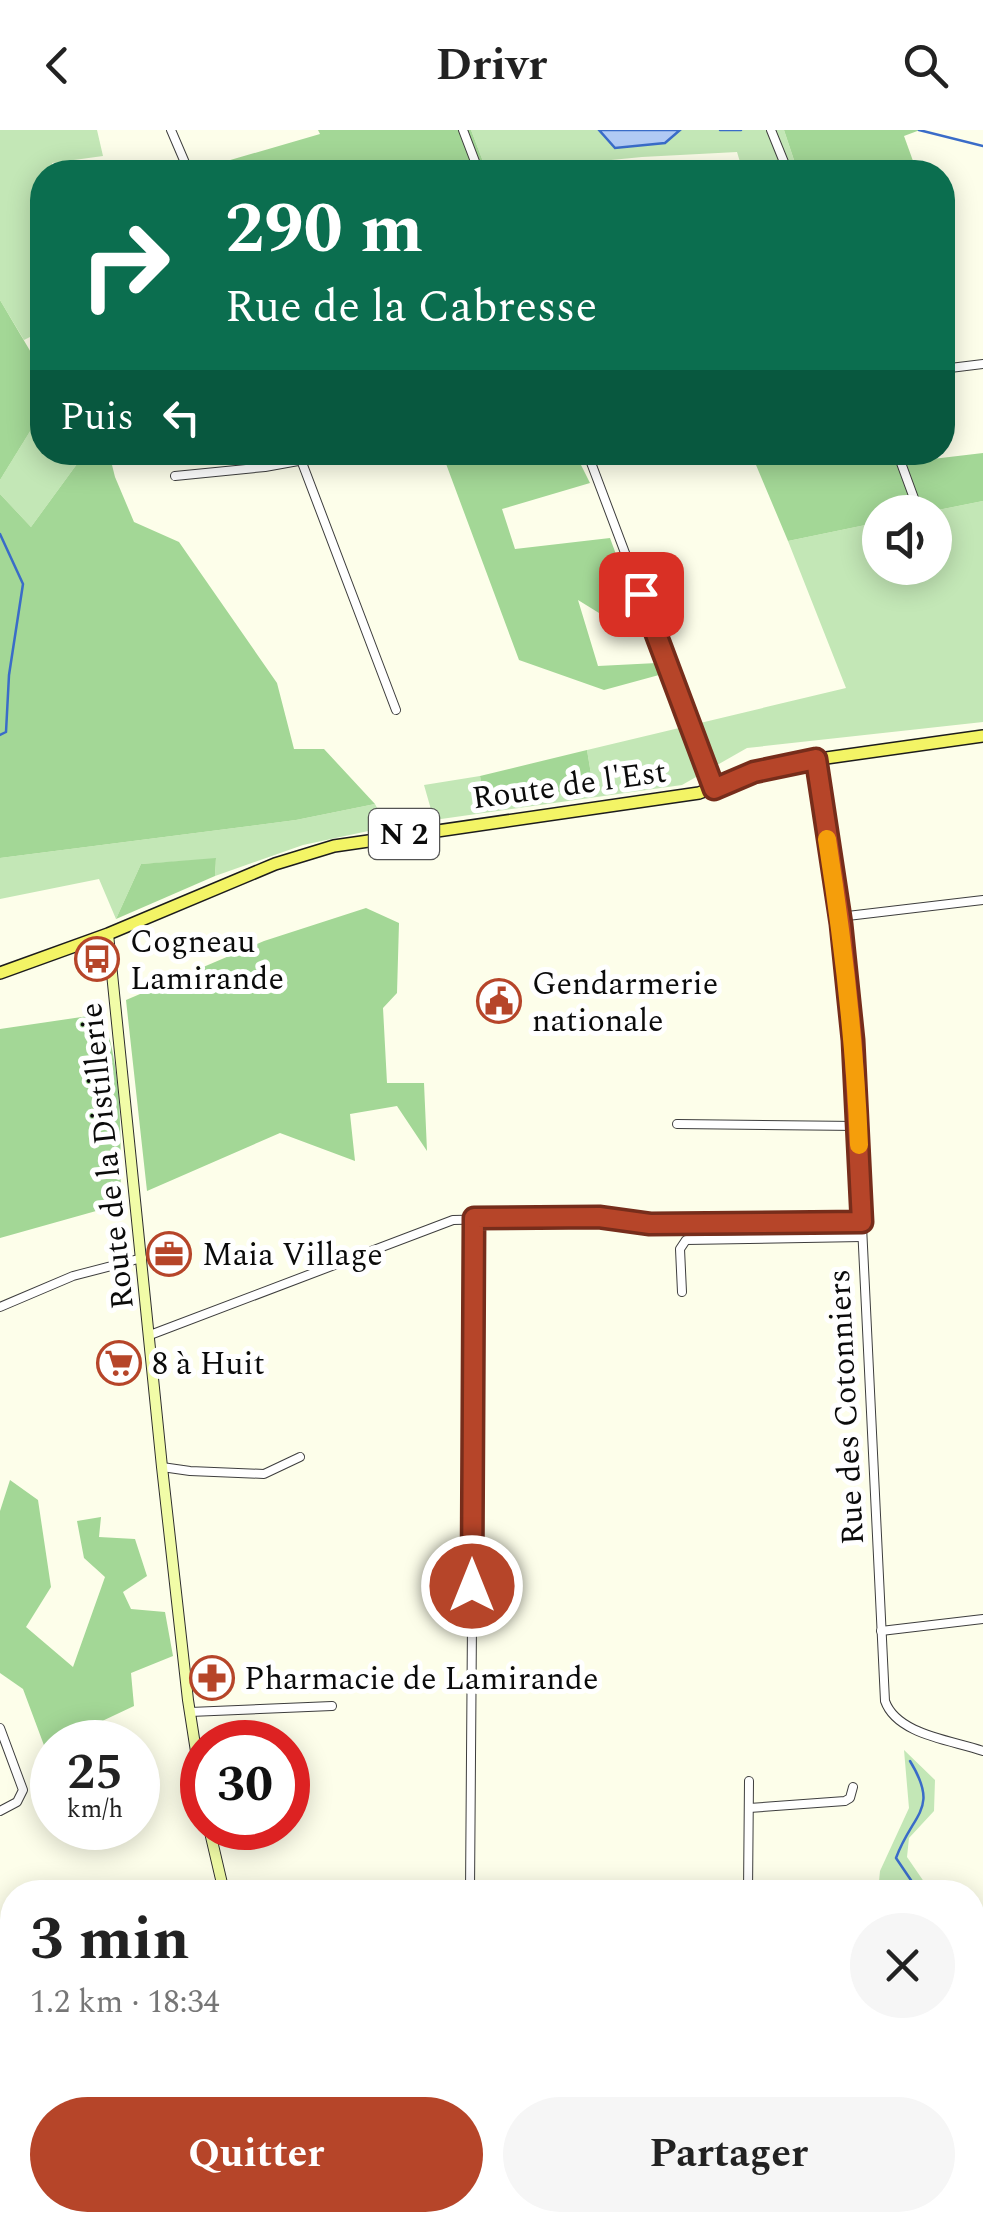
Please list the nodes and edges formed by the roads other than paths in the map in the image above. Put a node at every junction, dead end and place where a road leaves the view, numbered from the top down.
1 (171, 130) edge
2 (463, 130) edge
3 (771, 130) edge
4 (183, 160) edge
5 (474, 160) edge
6 (783, 160) edge
7 (983, 364) edge
8 (955, 367) edge
9 (271, 465) edge
10 (302, 465) edge
11 (592, 465) edge
12 (902, 465) edge
13 (175, 476) dead end
14 (914, 495) edge
15 (396, 710) dead end
16 (983, 736) edge
17 (816, 759) junction
18 (714, 789) junction
19 (983, 900) edge
20 (839, 918) junction
21 (108, 934) junction
22 (0, 973) edge
23 (676, 1124) dead end
24 (858, 1126) junction
25 (474, 1218) junction
26 (862, 1222) junction
27 (862, 1237) junction
28 (142, 1258) junction
29 (682, 1292) dead end
30 (0, 1307) edge
31 (150, 1336) junction
32 (300, 1457) dead end
33 (162, 1466) junction
34 (983, 1619) edge
35 (881, 1632) junction
36 (332, 1706) dead end
37 (190, 1712) junction
38 (191, 1720) edge
39 (0, 1728) edge
40 (983, 1750) edge
41 (749, 1781) dead end
42 (853, 1786) dead end
43 (749, 1808) junction
44 (0, 1811) edge
45 (215, 1850) edge
46 (221, 1880) edge
47 (470, 1880) edge
48 (748, 1880) edge

1 - 4 street
2 - 5 street
3 - 6 street
7 - 8 street
9 - 13 street
10 - 15 street
11 - 18 street
12 - 14 street
16 - 17 main road, Route de l'Est / N 2
17 - 18 main road, Route de l'Est / N 2
17 - 20 street, Rue des Cotonniers
18 - 21 main road, Route de l'Est / N 2
19 - 20 street
20 - 24 street, Rue des Cotonniers
21 - 22 main road, Route de l'Est / N 2
21 - 28 street, Route de la Distillerie
23 - 24 street
24 - 26 street, Rue des Cotonniers
25 - 26 street
25 - 31 street
25 - 47 street
26 - 27 street, Rue des Cotonniers
27 - 29 street
27 - 35 street, Rue des Cotonniers
28 - 30 street
28 - 31 street, Route de la Distillerie
31 - 33 street, Route de la Distillerie
32 - 33 street
33 - 37 street, Route de la Distillerie
34 - 35 street
35 - 40 street, Rue des Cotonniers
36 - 37 street
37 - 38 street, Route de la Distillerie
39 - 44 street
41 - 43 street
42 - 43 street
43 - 48 street
45 - 46 street

